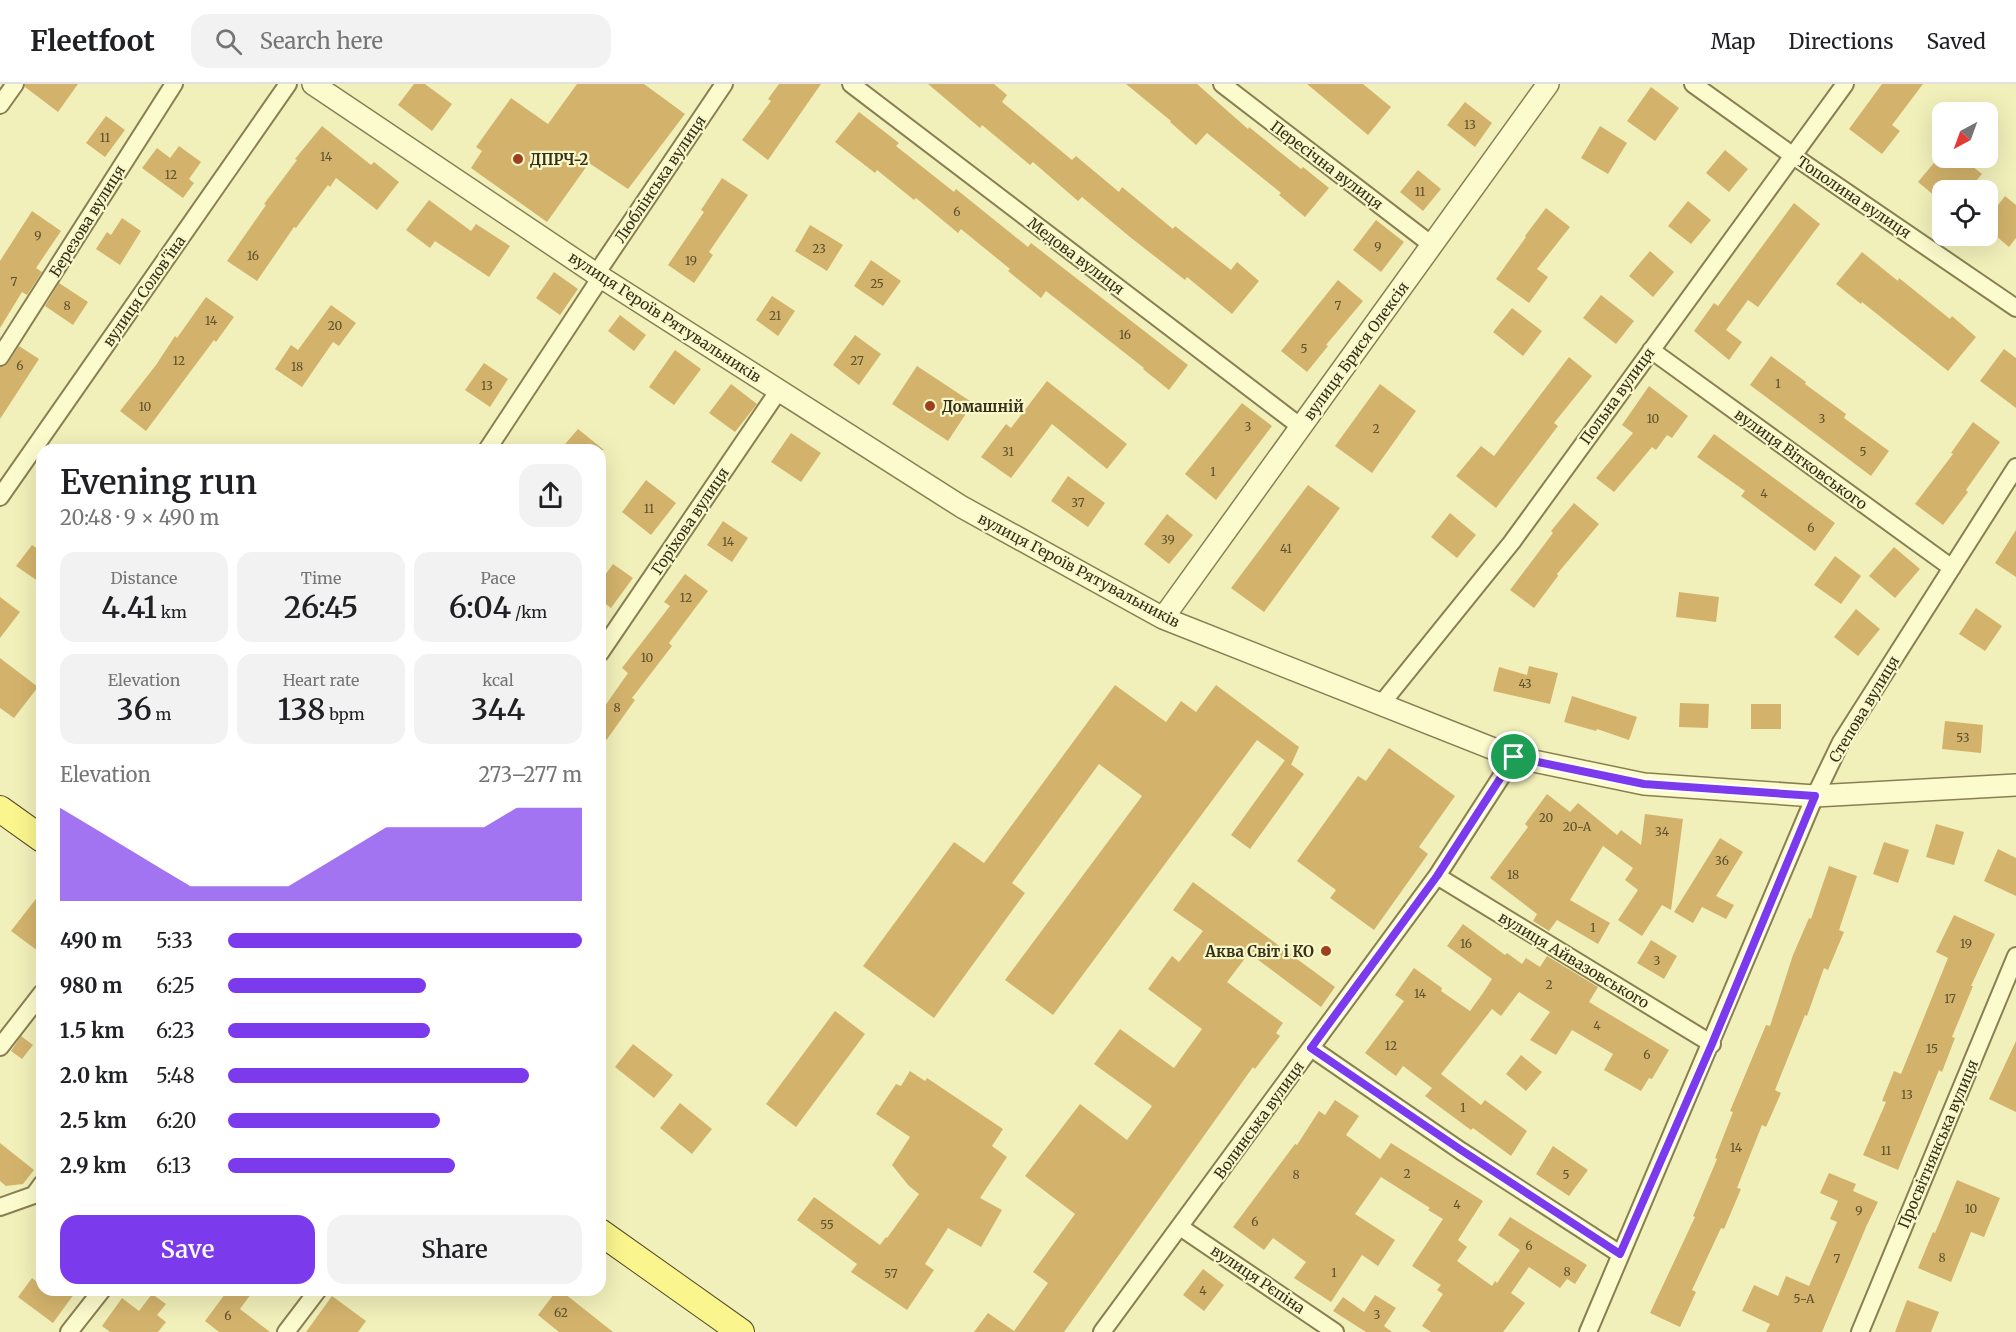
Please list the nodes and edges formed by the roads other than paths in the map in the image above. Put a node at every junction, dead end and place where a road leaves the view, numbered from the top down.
1 (15, 84) edge
2 (174, 84) edge
3 (288, 84) edge
4 (313, 84) edge
5 (724, 84) edge
6 (851, 84) edge
7 (1222, 84) edge
8 (1548, 84) edge
9 (1693, 84) edge
10 (1845, 84) edge
11 (0, 105) edge
12 (1792, 155) junction
13 (1432, 245) junction
14 (599, 275) junction
15 (2016, 308) edge
16 (1651, 350) junction
17 (0, 357) edge
18 (779, 390) junction
19 (1301, 427) junction
20 (37, 444) edge
21 (491, 444) edge
22 (36, 445) edge
23 (2016, 467) edge
24 (0, 497) edge
25 (1952, 568) junction
26 (1163, 618) junction
27 (606, 644) edge
28 (1382, 703) junction
29 (1514, 757) junction
30 (2016, 785) edge
31 (1815, 796) junction
32 (0, 809) edge
33 (36, 835) edge
34 (1437, 876) junction
35 (2016, 956) edge
36 (36, 1001) edge
37 (1712, 1044) junction
38 (0, 1047) edge
39 (1311, 1048) junction
40 (36, 1192) edge
41 (0, 1207) edge
42 (1180, 1227) junction
43 (606, 1236) edge
44 (1620, 1254) junction
45 (97, 1296) edge
46 (314, 1296) edge
47 (69, 1332) edge
48 (288, 1332) edge
49 (741, 1332) edge
50 (1102, 1332) edge
51 (1335, 1332) edge
52 (1588, 1332) edge
53 (1860, 1332) edge

1 - 11 street
2 - 17 street, Березова вулиця
3 - 20 street, вулиця Солов'їна
4 - 14 street, вулиця Героїв Рятувальників
5 - 14 street, Люблінська вулиця
6 - 19 street, Медова вулиця
7 - 13 street, Пересічна вулиця
8 - 13 street, вулиця Брися Олексія
9 - 12 street, Тополина вулиця
10 - 12 street, Польна вулиця
12 - 15 street, Тополина вулиця
12 - 16 street, Польна вулиця
13 - 19 street, вулиця Брися Олексія
14 - 18 street, вулиця Героїв Рятувальників
14 - 21 street, Люблінська вулиця
16 - 25 street, вулиця Вітковського
16 - 28 street, Польна вулиця
18 - 26 street, вулиця Героїв Рятувальників
18 - 27 street, Горіхова вулиця
19 - 26 street, вулиця Брися Олексія
22 - 24 street, вулиця Солов'їна
23 - 25 street, Степова вулиця
25 - 31 street, Степова вулиця
26 - 28 street, вулиця Героїв Рятувальників
28 - 29 street, вулиця Героїв Рятувальників
29 - 31 street, вулиця Героїв Рятувальників
29 - 34 street, Волинська вулиця
30 - 31 street, вулиця Героїв Рятувальників
31 - 37 street, Степова вулиця
32 - 33 main road
34 - 37 street, вулиця Айвазовського
34 - 39 street, Волинська вулиця
35 - 53 street, Просвітнянська вулиця
36 - 38 street
37 - 44 street, Степова вулиця
39 - 42 street, Волинська вулиця
39 - 44 street
40 - 41 street
42 - 50 street, Волинська вулиця
42 - 51 street, вулиця Рєпіна
43 - 49 main road
44 - 52 street, Степова вулиця
45 - 47 street
46 - 48 street

